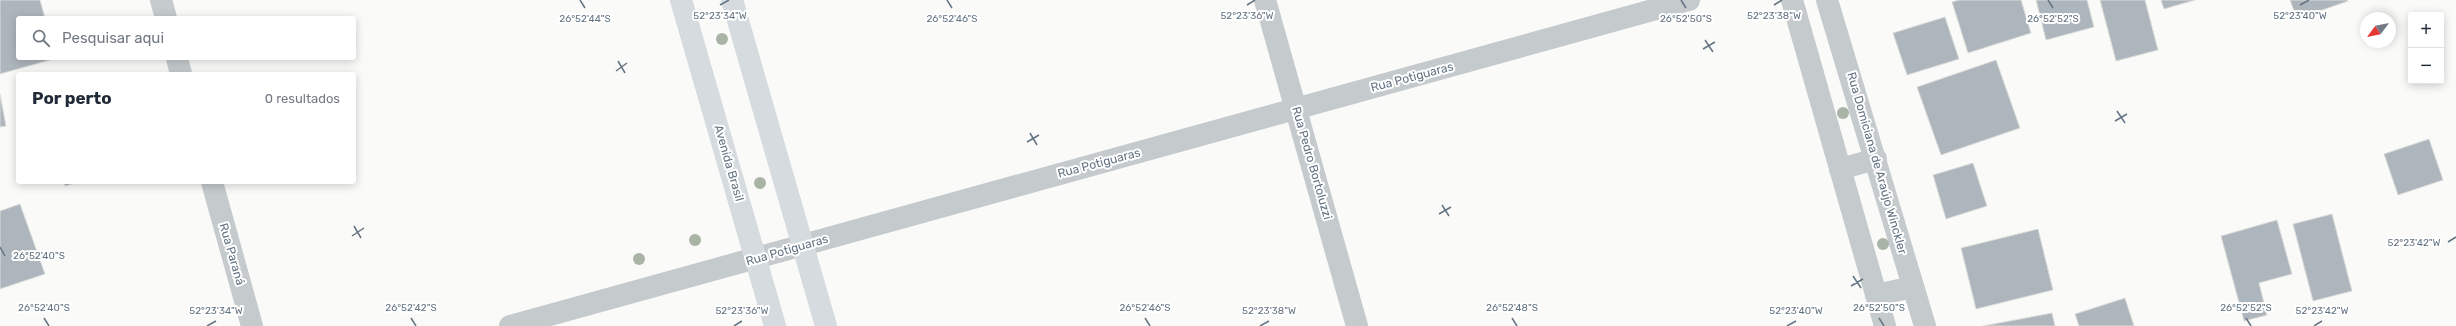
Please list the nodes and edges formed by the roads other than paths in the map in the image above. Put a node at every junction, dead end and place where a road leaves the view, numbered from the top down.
1 (161, 0) edge
2 (681, 0) edge
3 (732, 0) edge
4 (1265, 0) edge
5 (1689, 0) edge
6 (1792, 0) edge
7 (1827, 0) edge
8 (165, 16) edge
9 (178, 60) edge
10 (180, 72) edge
11 (1296, 109) junction
12 (1876, 159) junction
13 (1840, 169) junction
14 (213, 184) edge
15 (804, 245) junction
16 (757, 259) junction
17 (1913, 287) junction
18 (1876, 295) junction
19 (252, 326) edge
20 (510, 326) edge
21 (775, 326) edge
22 (826, 326) edge
23 (1357, 326) edge
24 (1885, 326) edge
25 (1925, 326) edge

1 - 8 street
2 - 16 main road, Avenida Brasil
3 - 15 main road
4 - 11 street, Rua Pedro Bortoluzzi
5 - 11 street, Rua Potiguaras
6 - 13 street
7 - 12 street, Rua Domiciana de Araújo Winckler
9 - 10 street
11 - 15 street, Rua Potiguaras
11 - 23 street, Rua Pedro Bortoluzzi
12 - 13 street
12 - 17 street, Rua Domiciana de Araújo Winckler
13 - 18 street
14 - 19 street, Rua Paraná
15 - 16 street, Rua Potiguaras
15 - 22 main road
16 - 20 street, Rua Potiguaras
16 - 21 main road, Avenida Brasil
17 - 18 street
17 - 25 street, Rua Domiciana de Araújo Winckler
18 - 24 street

